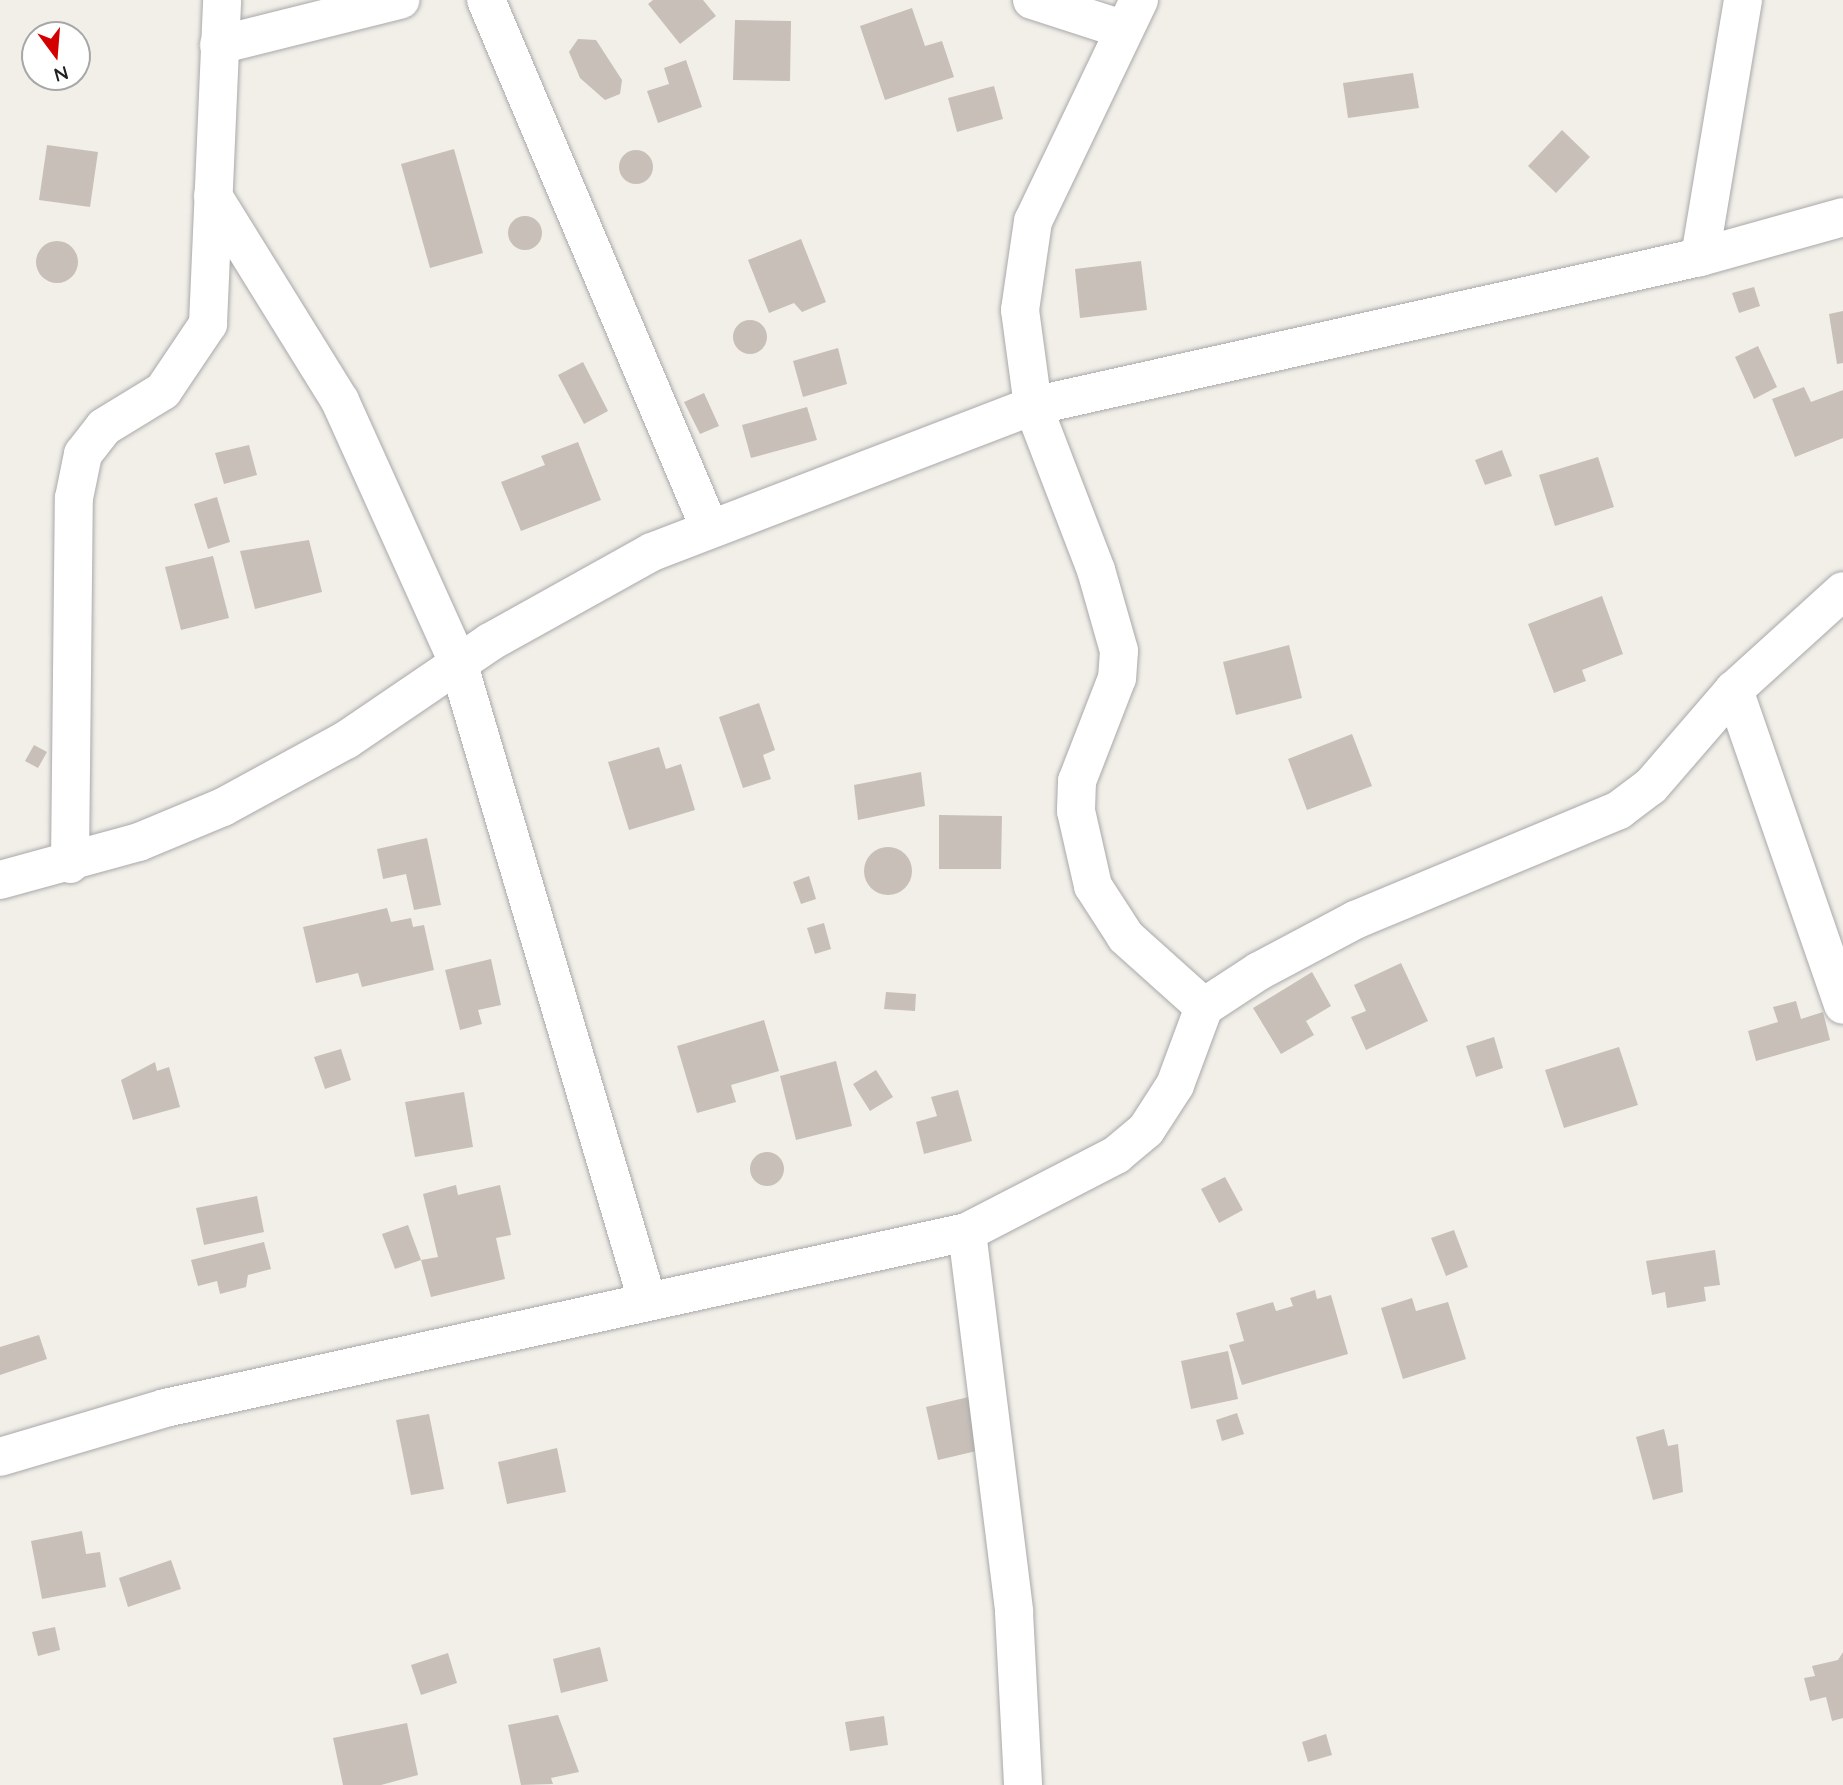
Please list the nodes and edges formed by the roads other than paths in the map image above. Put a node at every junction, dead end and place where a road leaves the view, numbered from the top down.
1 (222, 0) edge
2 (400, 0) edge
3 (486, 0) edge
4 (1032, 0) edge
5 (1742, 0) edge
6 (1130, 15) edge
7 (219, 45) junction
8 (213, 196) junction
9 (1843, 216) edge
10 (1700, 257) junction
11 (1033, 406) junction
12 (709, 527) junction
13 (1843, 591) edge
14 (458, 662) junction
15 (1734, 690) junction
16 (70, 864) junction
17 (0, 880) edge
18 (1843, 1005) edge
19 (1204, 1007) junction
20 (967, 1232) junction
21 (647, 1300) junction
22 (0, 1457) edge
23 (1023, 1785) edge

1 - 7 street
2 - 7 street
3 - 12 street
4 - 6 street
5 - 10 street
6 - 11 street
7 - 8 street
8 - 14 street
8 - 16 street
9 - 10 street
10 - 11 street
11 - 12 street
11 - 19 street
12 - 14 street
13 - 15 street
14 - 16 street
14 - 21 street
15 - 18 street
15 - 19 street
16 - 17 street
19 - 20 street
20 - 21 street
20 - 23 street
21 - 22 street

